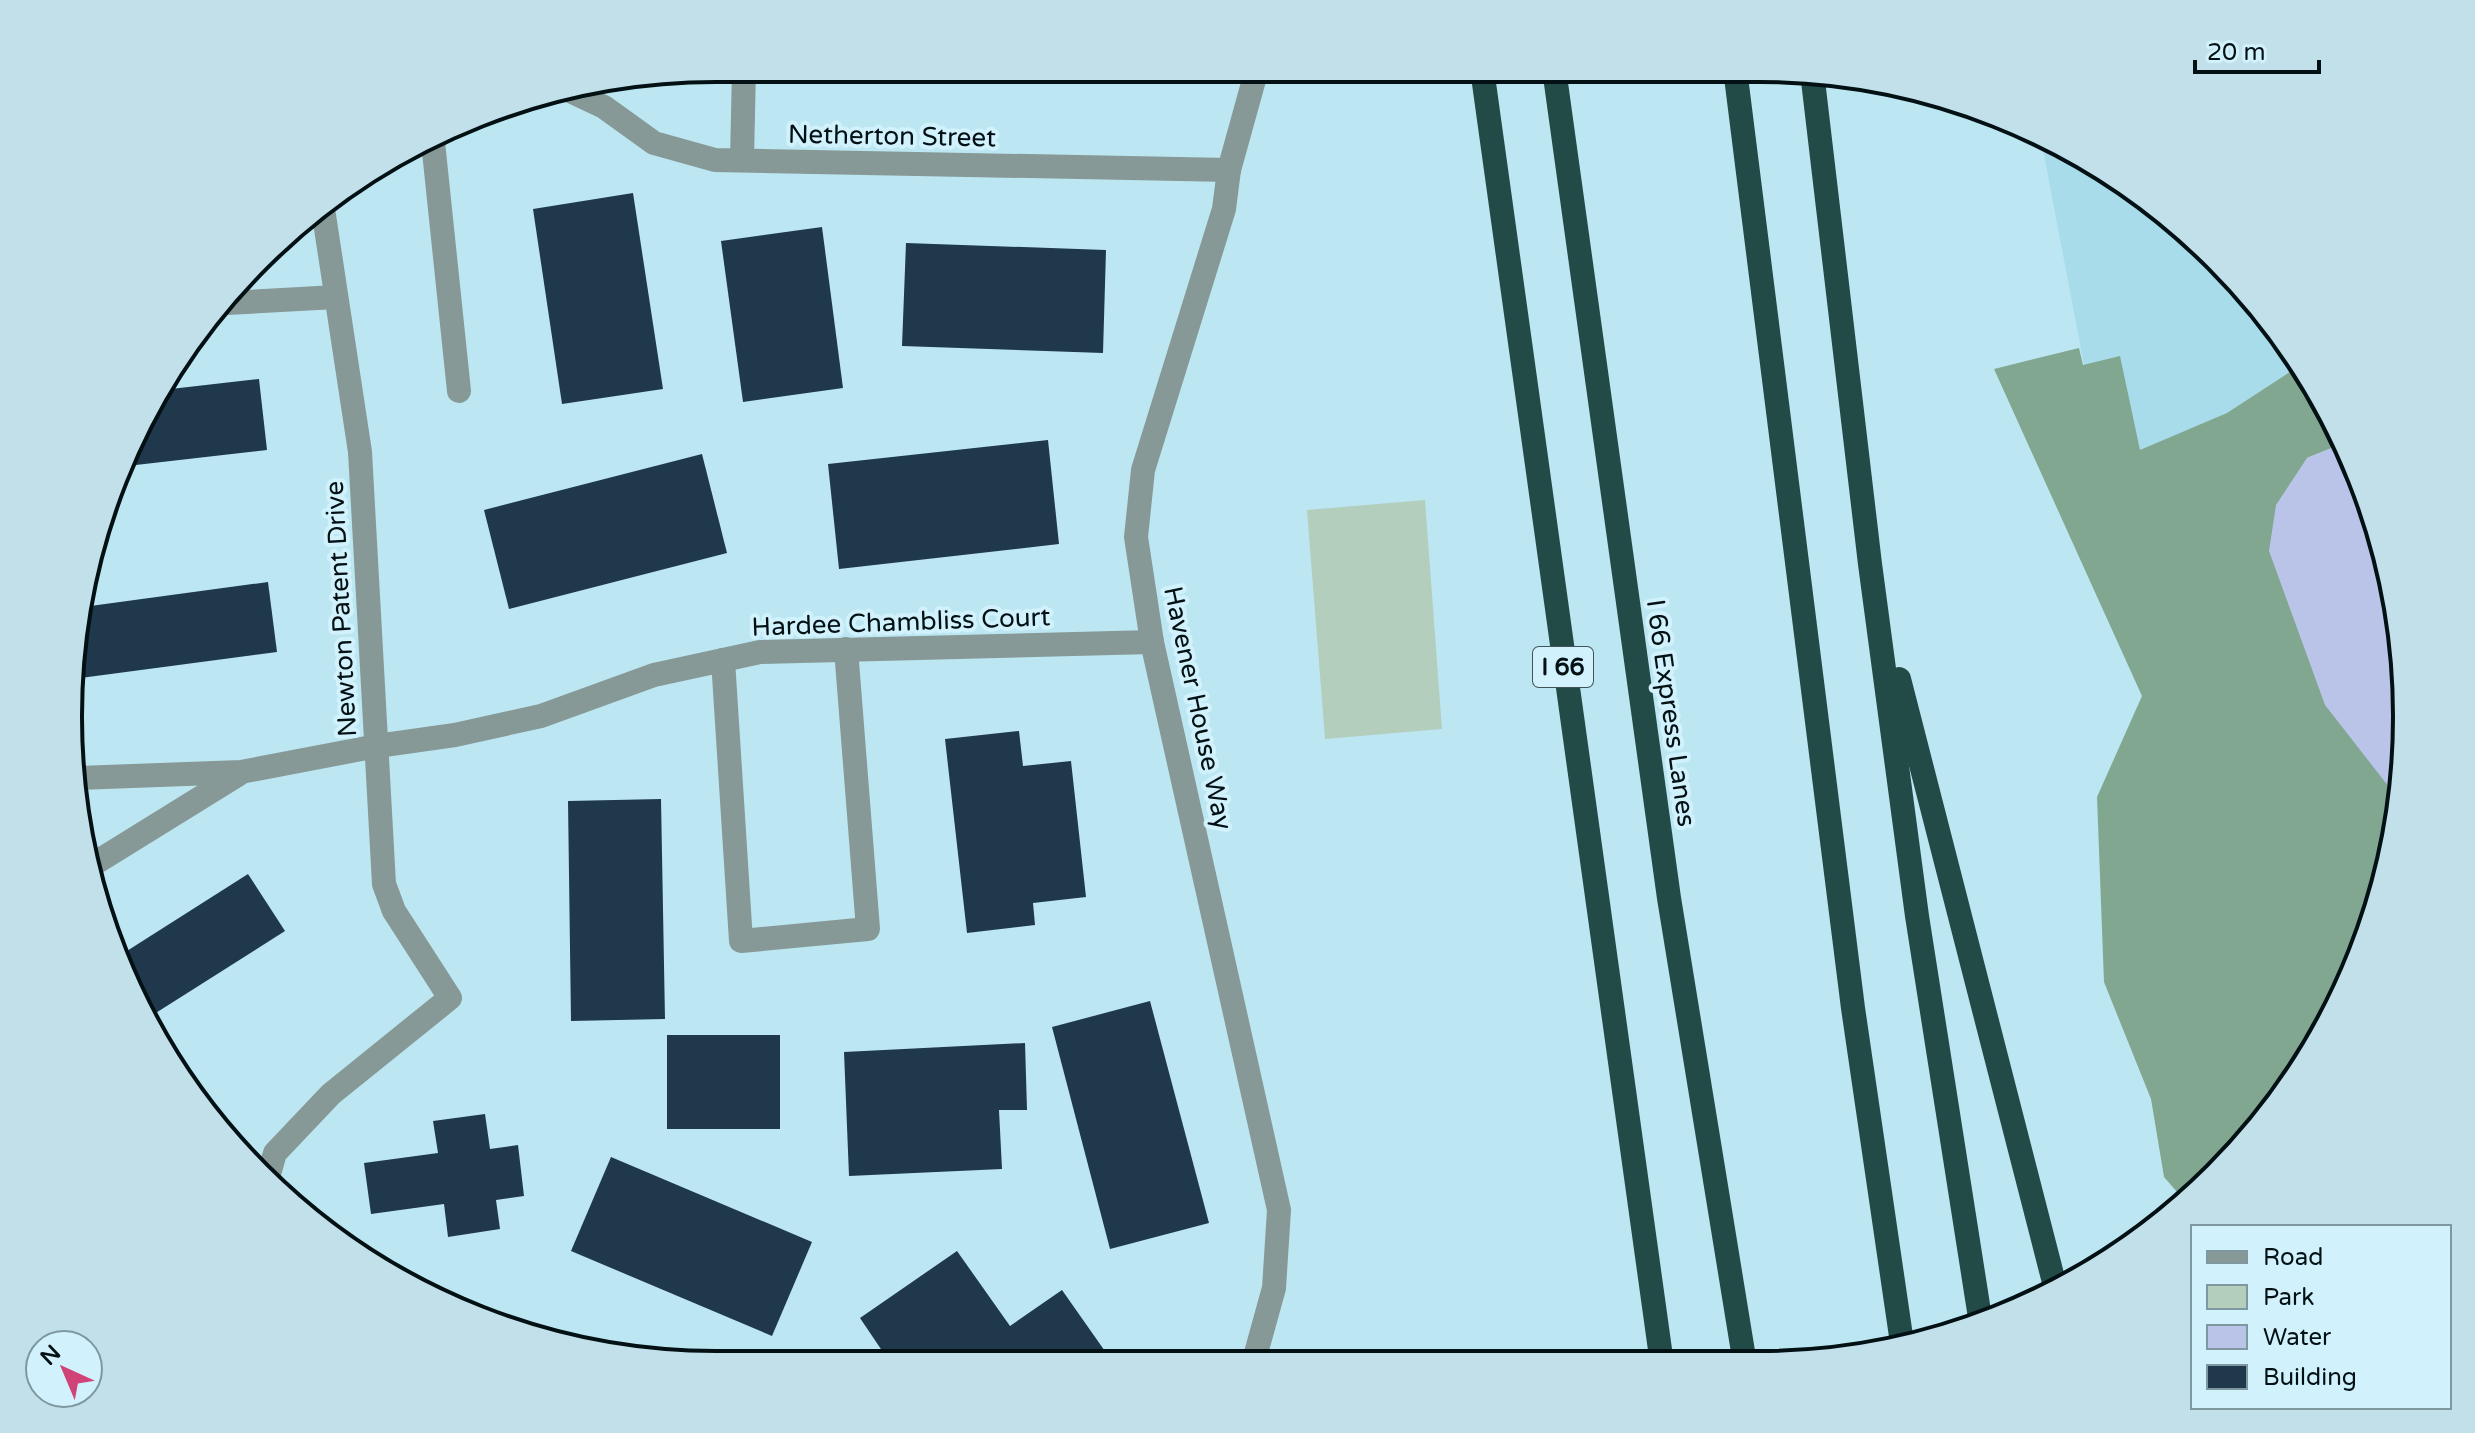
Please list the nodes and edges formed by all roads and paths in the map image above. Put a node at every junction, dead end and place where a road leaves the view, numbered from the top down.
1 (744, 82) edge
2 (1253, 82) edge
3 (1484, 82) edge
4 (1556, 82) edge
5 (1737, 82) edge
6 (1813, 84) edge
7 (582, 97) edge
8 (434, 148) edge
9 (742, 160) junction
10 (1229, 170) junction
11 (324, 218) edge
12 (336, 297) junction
13 (235, 303) edge
14 (459, 391) dead end
15 (1870, 564) junction
16 (1152, 642) junction
17 (846, 649) junction
18 (723, 660) junction
19 (377, 746) junction
20 (241, 772) junction
21 (85, 778) edge
22 (99, 861) edge
23 (271, 1168) edge
24 (2053, 1278) edge
25 (1979, 1311) edge
26 (1901, 1334) edge
27 (1257, 1351) edge
28 (1660, 1351) edge
29 (1743, 1351) edge

1 - 9 street
2 - 10 street, Havener House Way
3 - 28 highway, I 66
4 - 29 highway, I 66 Express Lanes
5 - 26 highway
6 - 15 highway
7 - 9 street, Netherton Street
8 - 14 street
9 - 10 street, Netherton Street
10 - 16 street, Havener House Way
11 - 12 street, Newton Patent Drive
12 - 13 street
12 - 19 street, Newton Patent Drive
15 - 24 highway
15 - 25 highway
16 - 17 street, Hardee Chambliss Court
16 - 27 street, Havener House Way
17 - 18 street, Hardee Chambliss Court
17 - 18 street
18 - 19 street, Hardee Chambliss Court
19 - 20 street, Hardee Chambliss Court
19 - 23 street, Newton Patent Drive
20 - 21 street
20 - 22 street

